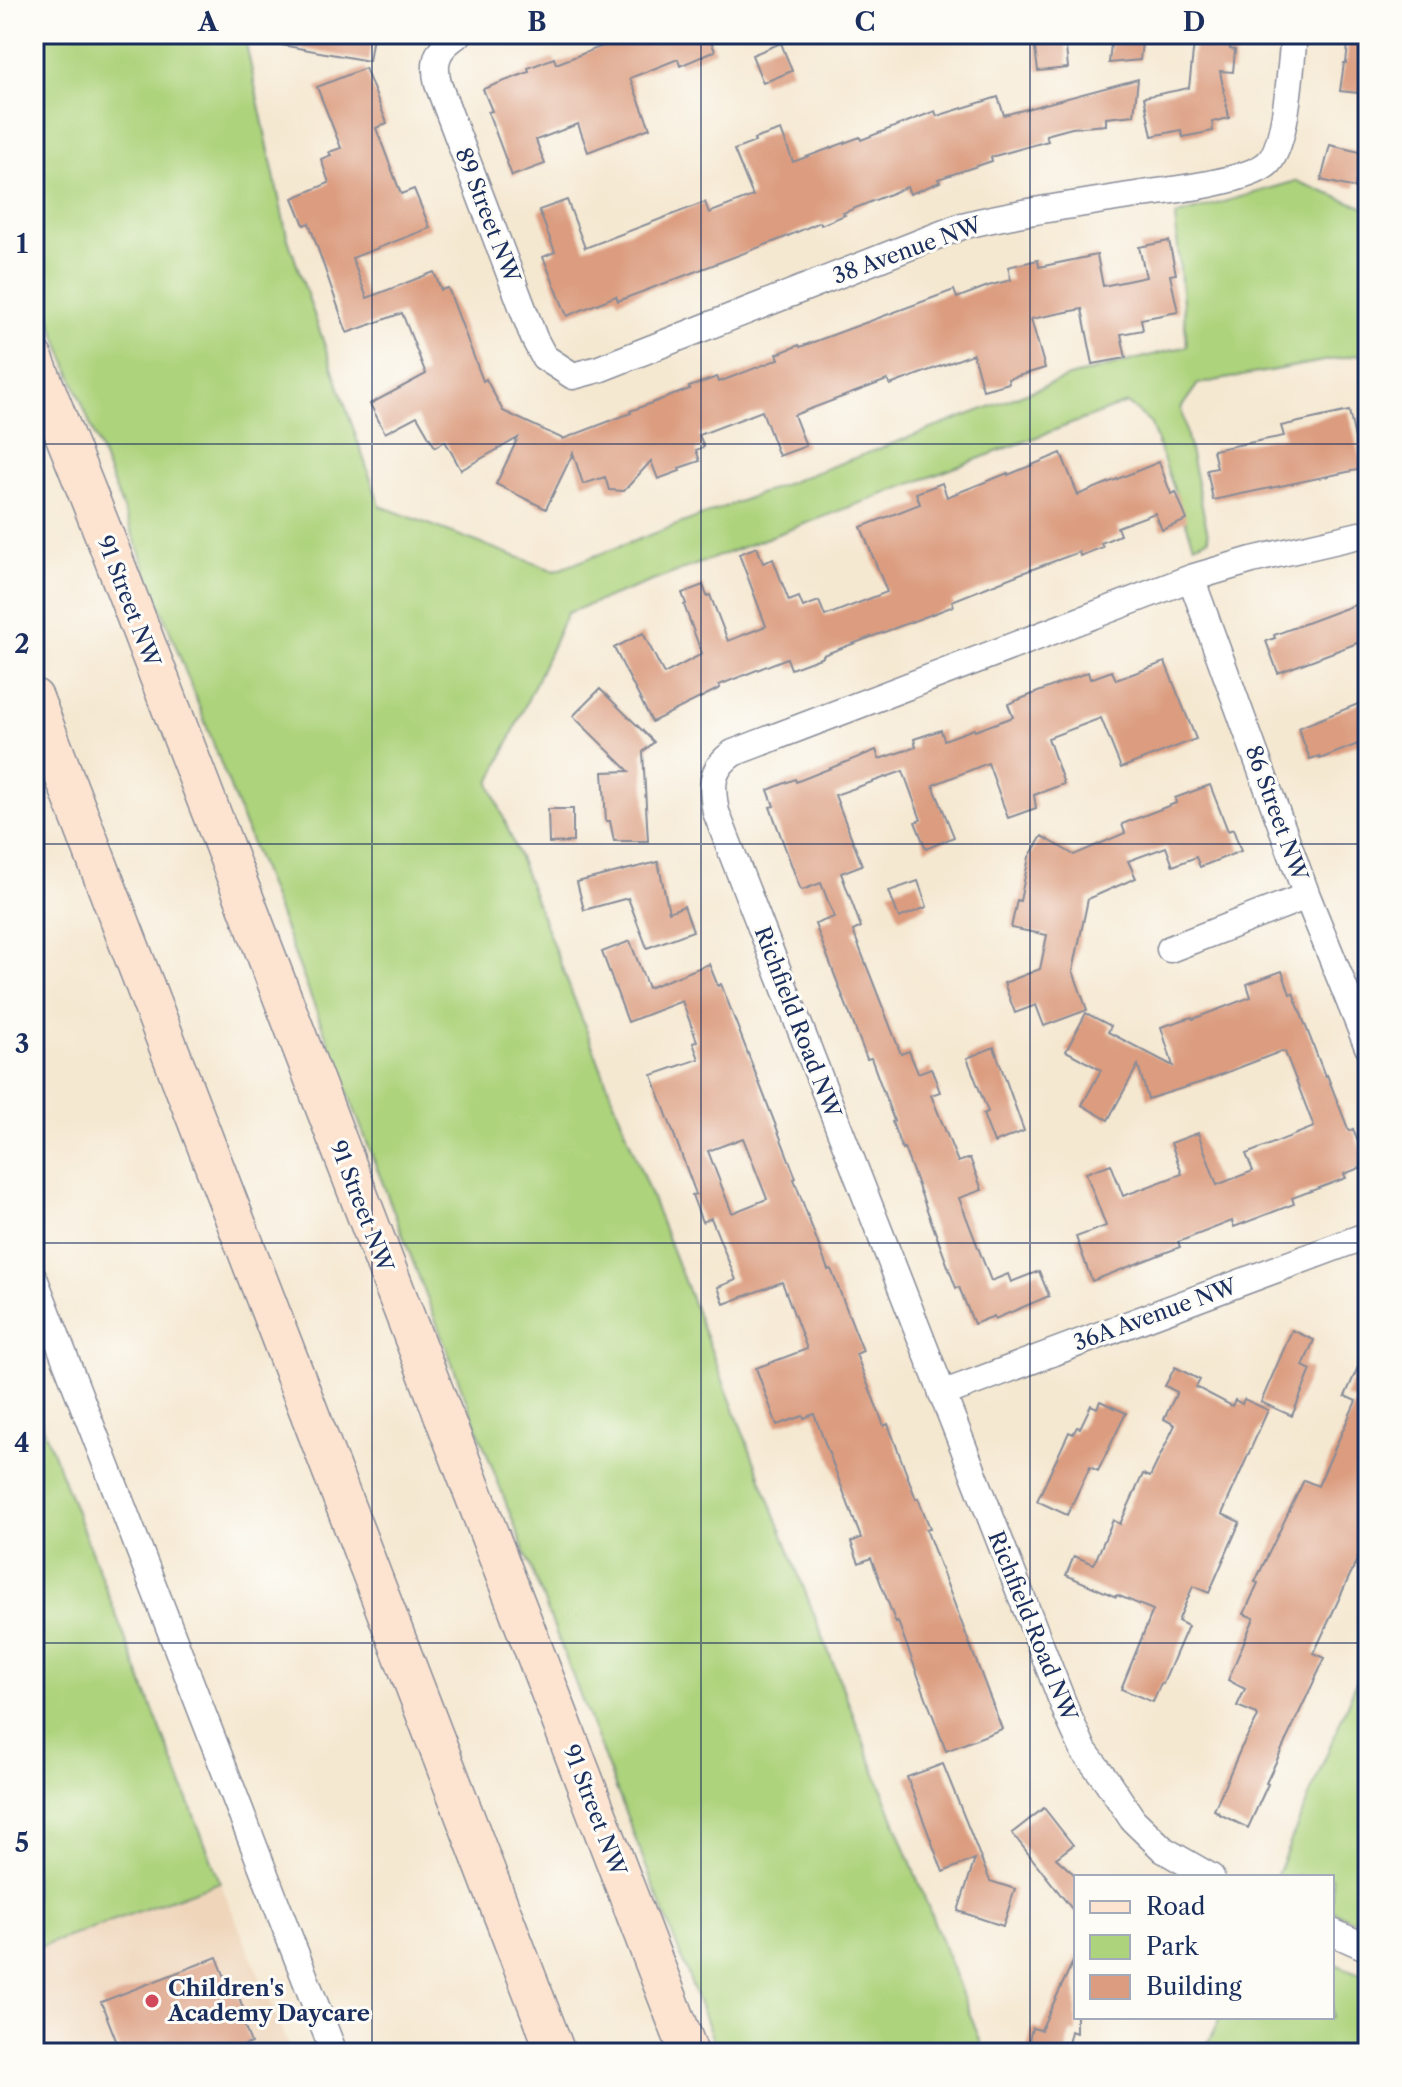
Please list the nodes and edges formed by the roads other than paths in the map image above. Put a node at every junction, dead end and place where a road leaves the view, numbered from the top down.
1 (459, 34) edge
2 (1294, 34) edge
3 (34, 359) edge
4 (559, 368) joint
5 (34, 399) edge
6 (1368, 533) edge
7 (107, 542) junction
8 (1191, 578) junction
9 (34, 698) edge
10 (1307, 896) junction
11 (1170, 949) dead end
12 (1368, 1047) edge
13 (1368, 1235) edge
14 (34, 1278) edge
15 (942, 1394) junction
16 (1208, 1875) edge
17 (1334, 1933) edge
18 (1368, 1948) edge
19 (533, 1993) junction
20 (334, 2053) edge
21 (535, 2053) edge
22 (556, 2053) edge
23 (689, 2053) edge

1 - 4 street, 89 Street NW
2 - 4 street, 38 Avenue NW
3 - 7 main road, 91 Street NW
5 - 7 main road
6 - 8 street, Richfield Road NW
7 - 23 main road, 91 Street NW
8 - 10 street, 86 Street NW
8 - 15 street, Richfield Road NW
9 - 19 main road
10 - 11 street
10 - 12 street, 86 Street NW
13 - 15 street, 36A Avenue NW
14 - 20 street
15 - 16 street, Richfield Road NW
17 - 18 street
19 - 21 main road
19 - 22 main road

